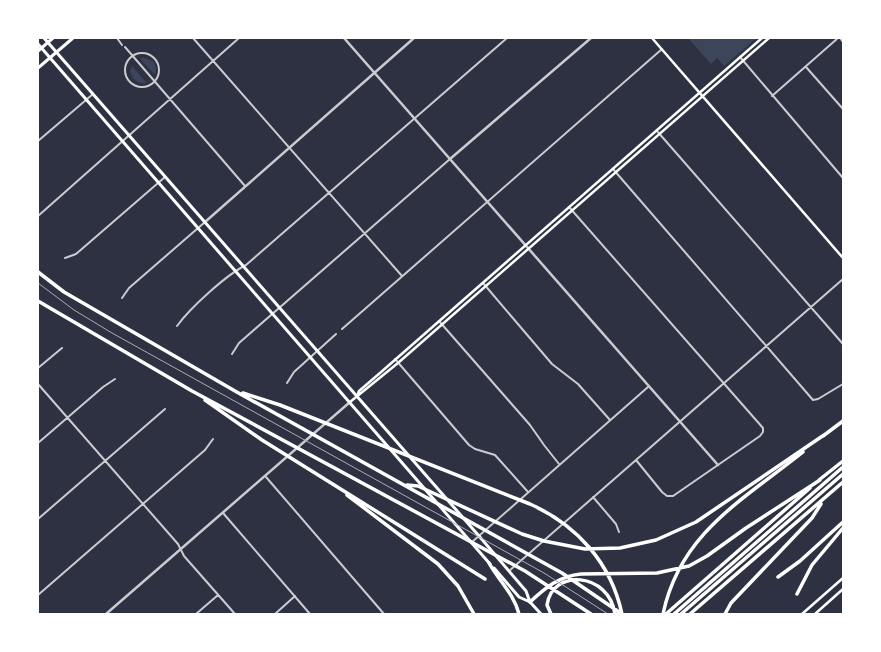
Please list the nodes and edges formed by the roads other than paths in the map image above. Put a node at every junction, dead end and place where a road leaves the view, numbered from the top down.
1 (44, 38) edge
2 (53, 38) edge
3 (74, 38) edge
4 (117, 38) edge
5 (193, 38) edge
6 (239, 38) edge
7 (344, 38) edge
8 (414, 38) edge
9 (507, 38) edge
10 (591, 38) edge
11 (652, 38) edge
12 (762, 38) edge
13 (769, 38) edge
14 (839, 38) edge
15 (48, 42) junction
16 (843, 42) edge
17 (38, 44) edge
18 (122, 44) dead end
19 (125, 47) dead end
20 (42, 48) junction
21 (662, 49) junction
22 (38, 51) edge
23 (57, 53) junction
24 (132, 56) junction
25 (50, 58) junction
26 (740, 58) junction
27 (213, 61) junction
28 (743, 61) junction
29 (806, 67) junction
30 (38, 68) edge
31 (374, 73) junction
32 (154, 81) junction
33 (699, 93) junction
34 (93, 94) junction
35 (703, 96) junction
36 (772, 96) junction
37 (169, 98) junction
38 (86, 100) junction
39 (843, 109) edge
40 (414, 118) junction
41 (657, 131) junction
42 (660, 134) junction
43 (128, 135) junction
44 (38, 141) edge
45 (123, 141) junction
46 (289, 148) junction
47 (450, 159) junction
48 (613, 169) junction
49 (616, 172) junction
50 (165, 177) junction
51 (843, 178) edge
52 (159, 182) junction
53 (245, 186) junction
54 (328, 193) junction
55 (487, 201) junction
56 (569, 207) junction
57 (572, 211) junction
58 (38, 216) edge
59 (205, 222) junction
60 (198, 228) junction
61 (364, 234) junction
62 (526, 245) junction
63 (529, 248) junction
64 (65, 258) dead end
65 (843, 258) edge
66 (243, 267) junction
67 (236, 271) junction
68 (38, 272) edge
69 (402, 276) junction
70 (843, 279) edge
71 (482, 283) junction
72 (486, 286) junction
73 (122, 298) dead end
74 (38, 301) edge
75 (810, 308) junction
76 (280, 309) junction
77 (274, 314) junction
78 (439, 321) junction
79 (442, 325) junction
80 (177, 326) dead end
81 (342, 329) dead end
82 (336, 334) dead end
83 (843, 344) edge
84 (766, 345) junction
85 (62, 348) dead end
86 (317, 351) junction
87 (232, 354) dead end
88 (311, 357) junction
89 (395, 359) junction
90 (398, 363) junction
91 (38, 368) edge
92 (115, 379) dead end
93 (287, 383) dead end
94 (38, 384) edge
95 (723, 384) junction
96 (843, 384) edge
97 (648, 387) junction
98 (192, 391) junction
99 (235, 391) junction
100 (357, 397) junction
101 (350, 402) junction
102 (164, 409) dead end
103 (68, 417) junction
104 (610, 420) junction
105 (680, 421) junction
106 (843, 421) edge
107 (824, 435) junction
108 (213, 439) dead end
109 (38, 443) edge
110 (636, 460) junction
111 (105, 461) junction
112 (843, 461) edge
113 (560, 464) junction
114 (718, 465) junction
115 (843, 467) edge
116 (843, 474) edge
117 (266, 476) junction
118 (820, 480) junction
119 (843, 482) edge
120 (332, 484) junction
121 (406, 485) junction
122 (528, 492) junction
123 (593, 497) junction
124 (824, 500) junction
125 (143, 504) junction
126 (223, 513) junction
127 (38, 519) edge
128 (843, 522) edge
129 (843, 528) edge
130 (619, 532) dead end
131 (479, 536) junction
132 (472, 542) junction
133 (180, 550) junction
134 (490, 563) junction
135 (509, 571) junction
136 (778, 577) dead end
137 (843, 578) edge
138 (485, 579) dead end
139 (843, 589) edge
140 (797, 594) dead end
141 (38, 595) edge
142 (218, 595) junction
143 (295, 596) junction
144 (711, 596) junction
145 (530, 602) junction
146 (106, 614) edge
147 (196, 614) edge
148 (235, 614) edge
149 (275, 614) edge
150 (310, 614) edge
151 (384, 614) edge
152 (474, 614) edge
153 (520, 614) edge
154 (541, 614) edge
155 (551, 614) edge
156 (591, 614) edge
157 (615, 614) edge
158 (622, 614) edge
159 (662, 614) edge
160 (666, 614) edge
161 (674, 614) edge
162 (681, 614) edge
163 (690, 614) edge
164 (694, 614) edge
165 (725, 614) edge
166 (802, 614) edge
167 (815, 614) edge

1 - 15 main road
2 - 15 main road
3 - 23 main road
4 - 18 street
5 - 27 street
6 - 27 street
7 - 31 street
8 - 31 street
9 - 40 street
10 - 47 street
11 - 21 main road
12 - 26 main road
13 - 28 main road
14 - 16 street
14 - 29 street
15 - 20 main road
15 - 23 main road
17 - 20 main road
19 - 24 street
20 - 22 main road
20 - 25 main road
21 - 33 main road
21 - 55 street
23 - 25 main road
23 - 34 main road
24 - 32 street
24 - 32 street
24 - 32 street
25 - 30 main road
25 - 38 main road
26 - 28 street
26 - 33 main road
27 - 37 street
27 - 46 street
28 - 35 main road
28 - 36 street
29 - 36 street
29 - 39 street
31 - 40 street
31 - 46 street
32 - 37 street
33 - 35 main road
33 - 41 main road
34 - 38 street
34 - 43 main road
35 - 42 main road
35 - 65 main road
36 - 51 street
37 - 43 street
37 - 53 street
38 - 44 street
38 - 45 main road
40 - 47 street
40 - 54 street
41 - 42 street
41 - 48 main road
42 - 49 main road
42 - 75 street
43 - 45 street
43 - 50 main road
45 - 52 main road
45 - 58 street
46 - 53 street
46 - 54 street
47 - 55 street
47 - 61 street
48 - 49 street
48 - 56 main road
49 - 57 main road
49 - 84 street
50 - 52 street
50 - 59 main road
52 - 60 main road
52 - 64 street
53 - 59 street
54 - 61 street
54 - 66 street
55 - 62 street
55 - 69 street
56 - 57 street
56 - 62 main road
57 - 63 main road
57 - 95 street
59 - 60 street
59 - 66 main road
60 - 67 main road
60 - 73 street
61 - 69 street
61 - 76 street
62 - 63 street
62 - 71 main road
63 - 72 main road
63 - 97 street
66 - 67 street
66 - 76 main road
67 - 77 main road
67 - 80 street
68 - 99 highway
69 - 81 street
70 - 75 street
71 - 72 street
71 - 78 main road
72 - 79 main road
72 - 104 street
74 - 98 highway
75 - 83 street
75 - 84 street
76 - 77 street
76 - 86 main road
77 - 87 street
77 - 88 main road
78 - 79 street
78 - 89 main road
79 - 90 main road
79 - 113 street
82 - 86 street
84 - 95 street
84 - 96 street
85 - 91 street
86 - 88 street
86 - 100 main road
88 - 93 street
88 - 101 main road
89 - 90 street
89 - 100 main road
90 - 100 main road
90 - 122 street
92 - 103 street
94 - 103 street
95 - 105 street
95 - 114 street
97 - 104 street
97 - 105 street
98 - 120 highway
98 - 156 highway
99 - 121 highway
99 - 158 highway
100 - 101 main road
100 - 131 main road
101 - 117 street
101 - 132 main road
102 - 111 street
103 - 109 street
103 - 111 street
104 - 113 street
105 - 110 street
105 - 114 street
106 - 107 highway
107 - 121 highway
107 - 159 highway
108 - 125 street
110 - 114 street
110 - 123 street
111 - 125 street
111 - 127 street
112 - 118 highway
113 - 122 street
115 - 161 highway
116 - 162 highway
117 - 126 street
117 - 151 street
118 - 145 highway
118 - 160 highway
119 - 124 highway
120 - 138 highway
120 - 152 highway
121 - 158 highway
122 - 131 street
123 - 130 street
123 - 135 street
124 - 144 highway
124 - 165 highway
125 - 133 street
125 - 141 street
126 - 133 street
126 - 143 street
128 - 136 highway
129 - 140 highway
131 - 132 street
131 - 135 main road
132 - 134 main road
133 - 142 street
133 - 146 street
134 - 145 main road
134 - 153 highway
135 - 145 main road
137 - 166 main road
139 - 167 main road
142 - 147 street
142 - 148 street
143 - 149 street
143 - 150 street
144 - 163 highway
144 - 164 highway
145 - 154 main road
155 - 157 highway

